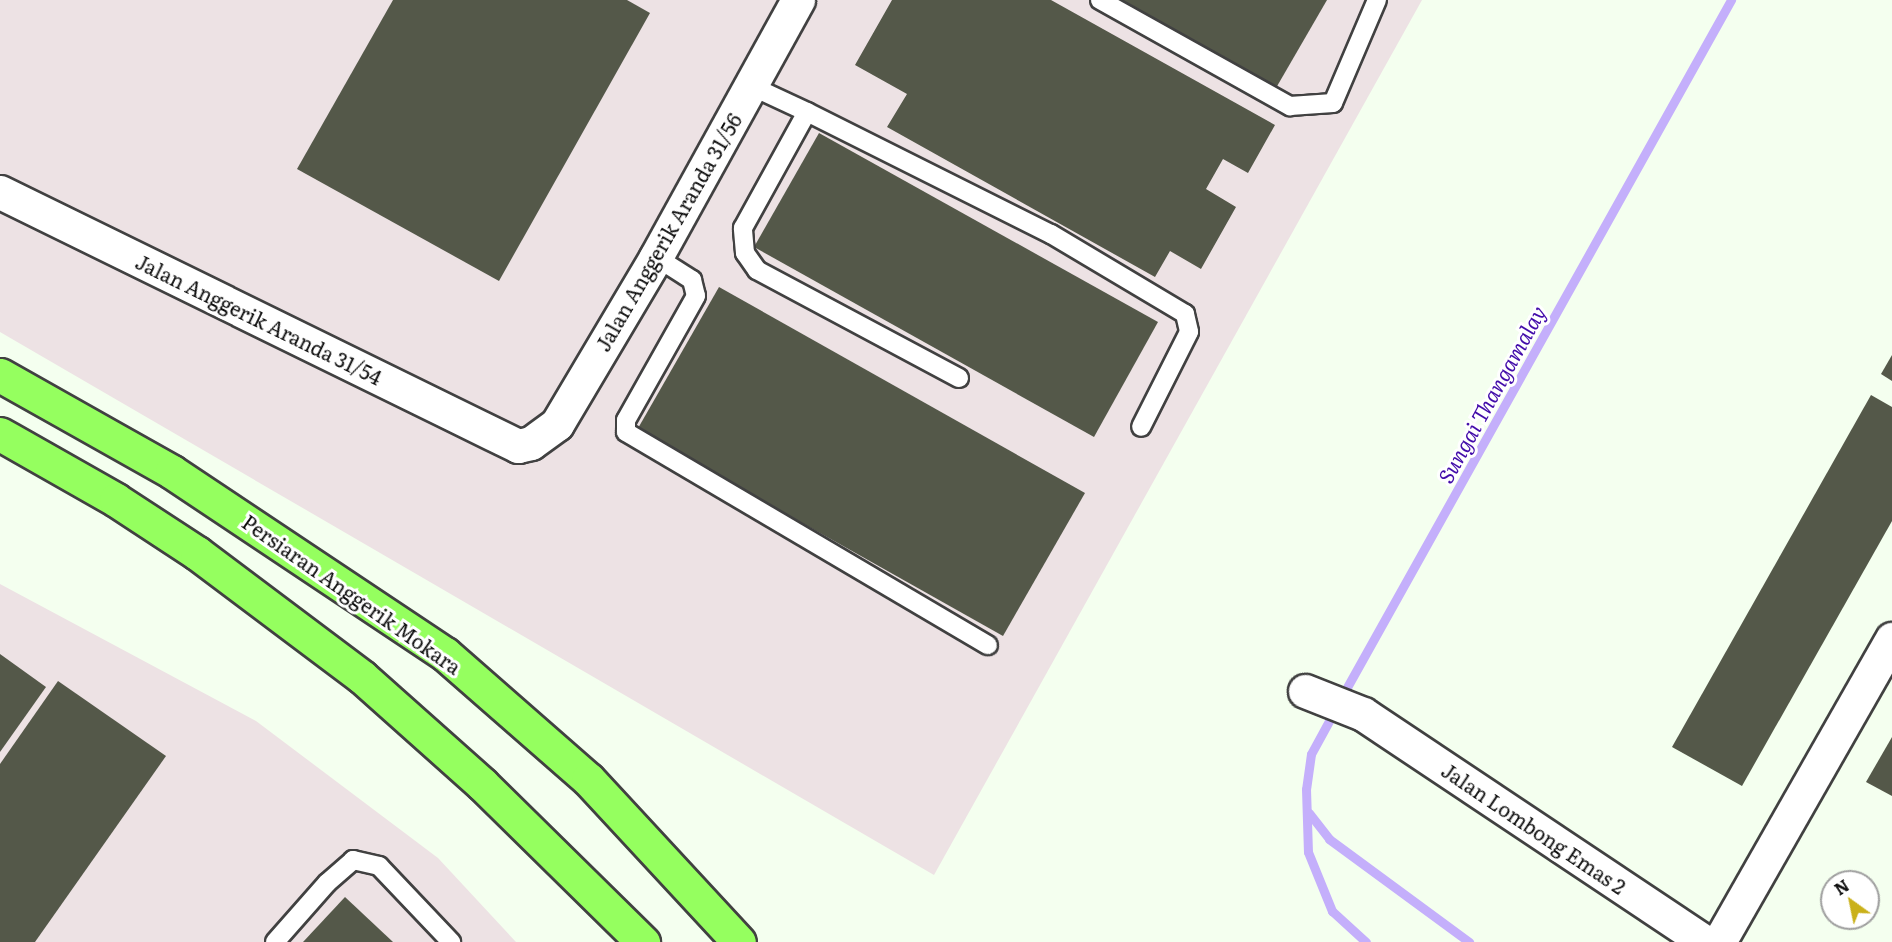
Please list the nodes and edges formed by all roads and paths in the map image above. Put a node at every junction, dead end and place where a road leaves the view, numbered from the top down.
1 (798, 0) edge
2 (1100, 0) edge
3 (1377, 0) edge
4 (751, 86) junction
5 (807, 112) junction
6 (0, 192) edge
7 (656, 257) junction
8 (0, 375) edge
9 (959, 378) dead end
10 (1141, 427) dead end
11 (0, 434) edge
12 (518, 446) joint
13 (1892, 639) edge
14 (988, 645) dead end
15 (1305, 692) dead end
16 (275, 942) edge
17 (451, 942) edge
18 (643, 942) edge
19 (740, 942) edge
20 (1705, 942) edge
21 (1719, 942) edge

1 - 4 street, Jalan Anggerik Aranda 31/56
2 - 3 lane
4 - 5 lane
4 - 7 street, Jalan Anggerik Aranda 31/56
5 - 9 lane
5 - 10 lane
6 - 12 street, Jalan Anggerik Aranda 31/54
7 - 12 street, Jalan Anggerik Aranda 31/56
7 - 14 lane
8 - 19 main road, Persiaran Anggerik Mokara
11 - 18 main road
13 - 21 street
15 - 20 street, Jalan Lombong Emas 2
16 - 17 lane

